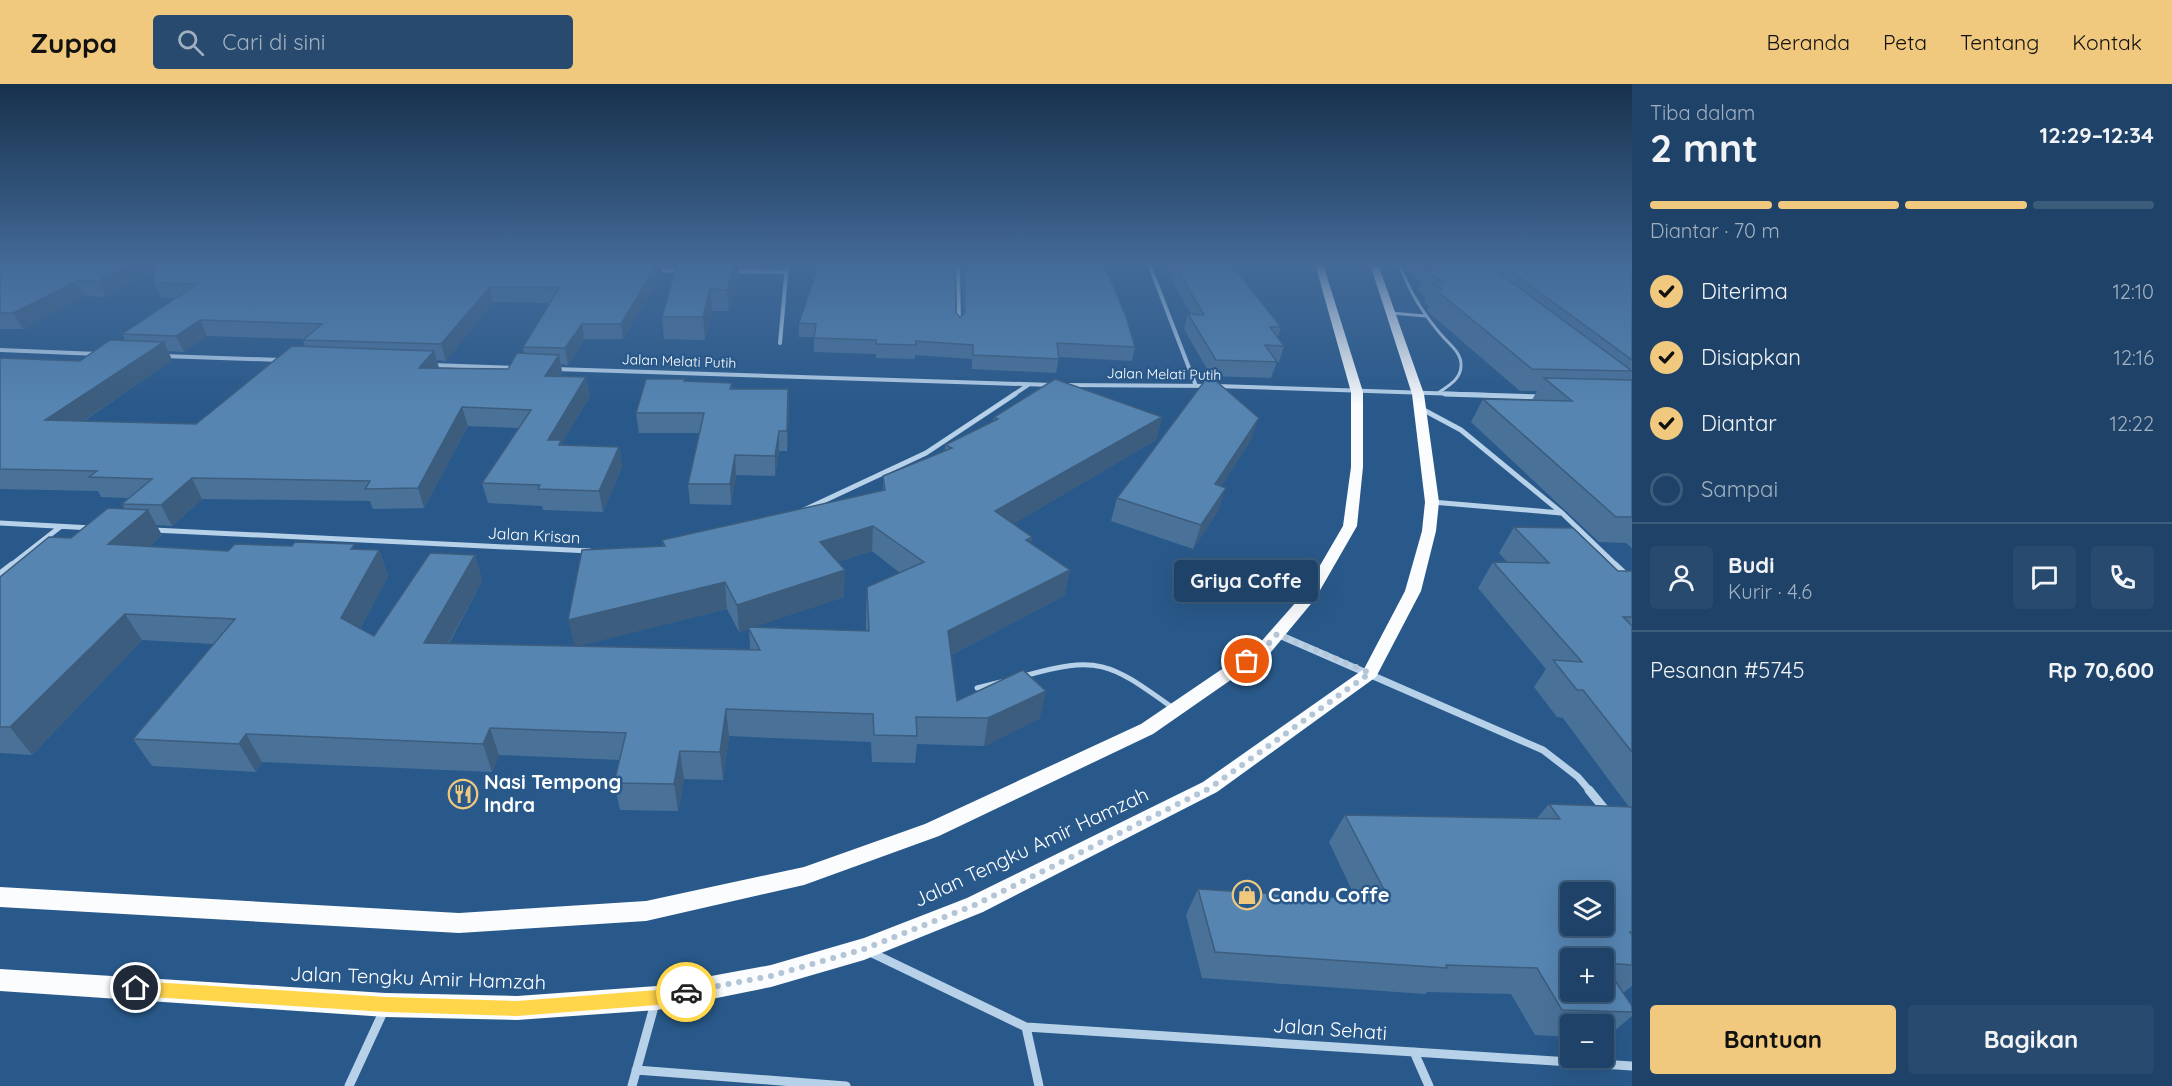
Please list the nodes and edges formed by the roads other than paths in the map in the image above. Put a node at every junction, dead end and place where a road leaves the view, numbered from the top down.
1 (782, 311) edge
2 (959, 311) edge
3 (1167, 311) edge
4 (1333, 311) edge
5 (1422, 311) edge
6 (1389, 313) joint
7 (1425, 316) junction
8 (959, 326) edge
9 (780, 343) dead end
10 (0, 351) edge
11 (101, 354) edge
12 (160, 356) edge
13 (291, 360) edge
14 (422, 364) edge
15 (517, 368) edge
16 (553, 369) edge
17 (1029, 384) junction
18 (1196, 386) junction
19 (1357, 392) junction
20 (1436, 395) junction
21 (1548, 397) edge
22 (1419, 401) junction
23 (1432, 502) junction
24 (801, 512) edge
25 (1562, 513) junction
26 (0, 524) edge
27 (60, 526) junction
28 (95, 528) edge
29 (142, 530) edge
30 (600, 551) edge
31 (0, 574) edge
32 (1632, 581) edge
33 (1277, 634) junction
34 (1370, 673) junction
35 (1019, 677) edge
36 (1008, 680) edge
37 (977, 688) dead end
38 (1175, 710) junction
39 (1612, 818) edge
40 (0, 897) edge
41 (864, 949) junction
42 (0, 980) edge
43 (657, 998) junction
44 (386, 1005) junction
45 (1026, 1027) junction
46 (1414, 1052) junction
47 (1632, 1066) edge
48 (636, 1070) junction
49 (349, 1086) edge
50 (632, 1086) edge
51 (846, 1086) edge
52 (1039, 1086) edge
53 (1429, 1086) edge

1 - 9 street
2 - 8 street
3 - 18 street
4 - 19 main road
5 - 7 lane
6 - 7 lane
6 - 22 main road, Jalan Tengku Amir Hamzah
7 - 20 lane
10 - 11 street
12 - 13 street
14 - 15 street
16 - 17 street, Jalan Melati Putih
17 - 18 street, Jalan Melati Putih
17 - 24 street
18 - 19 street, Jalan Melati Putih
19 - 22 street, Jalan Melati Putih
19 - 33 main road
20 - 21 street, Jalan Melati Putih
20 - 22 street, Jalan Melati Putih
22 - 23 main road, Jalan Tengku Amir Hamzah
22 - 25 street
23 - 25 street
23 - 34 main road, Jalan Tengku Amir Hamzah
25 - 32 street
26 - 27 street
27 - 28 street
27 - 31 street
29 - 30 street, Jalan Krisan
33 - 34 street
33 - 38 main road
34 - 39 street
34 - 41 main road, Jalan Tengku Amir Hamzah
35 - 38 lane
36 - 37 lane
38 - 40 main road
41 - 43 main road, Jalan Tengku Amir Hamzah
41 - 45 street
42 - 44 main road, Jalan Tengku Amir Hamzah
43 - 44 main road, Jalan Tengku Amir Hamzah
43 - 48 street
44 - 49 street
45 - 46 street, Jalan Sehati
45 - 52 street
46 - 47 street, Jalan Sehati
46 - 53 street
48 - 50 street
48 - 51 street

